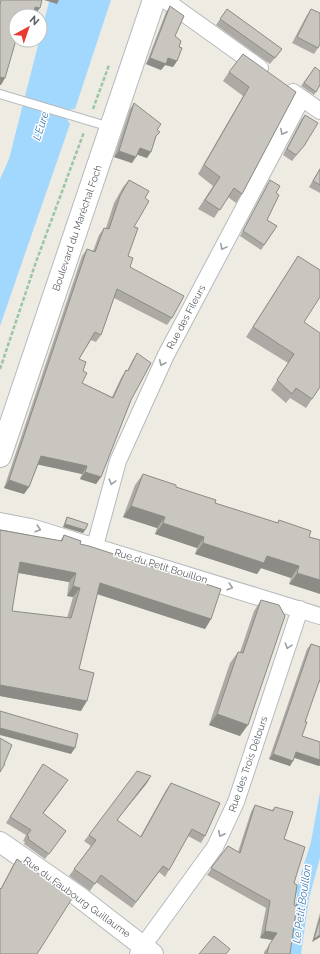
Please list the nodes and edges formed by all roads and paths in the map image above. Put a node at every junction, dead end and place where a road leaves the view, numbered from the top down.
1 (154, 0) edge
2 (166, 0) edge
3 (110, 64) dead end
4 (0, 94) edge
5 (302, 98) junction
6 (320, 111) edge
7 (88, 121) junction
8 (111, 128) junction
9 (0, 369) edge
10 (0, 456) edge
11 (0, 521) edge
12 (95, 546) junction
13 (300, 608) junction
14 (320, 616) edge
15 (0, 842) edge
16 (144, 951) edge

1 - 8 main road, Boulevard du Maréchal Foch
2 - 5 street
3 - 7 path
4 - 7 lane
5 - 6 street
5 -> 12 street, Rue des Fileurs
7 - 8 lane
7 - 9 path
8 - 10 main road, Boulevard du Maréchal Foch
11 -> 12 street, Rue du Petit Bouillon
12 -> 13 street, Rue du Petit Bouillon
13 - 14 street, Rue du Petit Bouillon
13 -> 16 street, Rue des Trois Détours
15 - 16 street, Rue du Faubourg Guillaume

